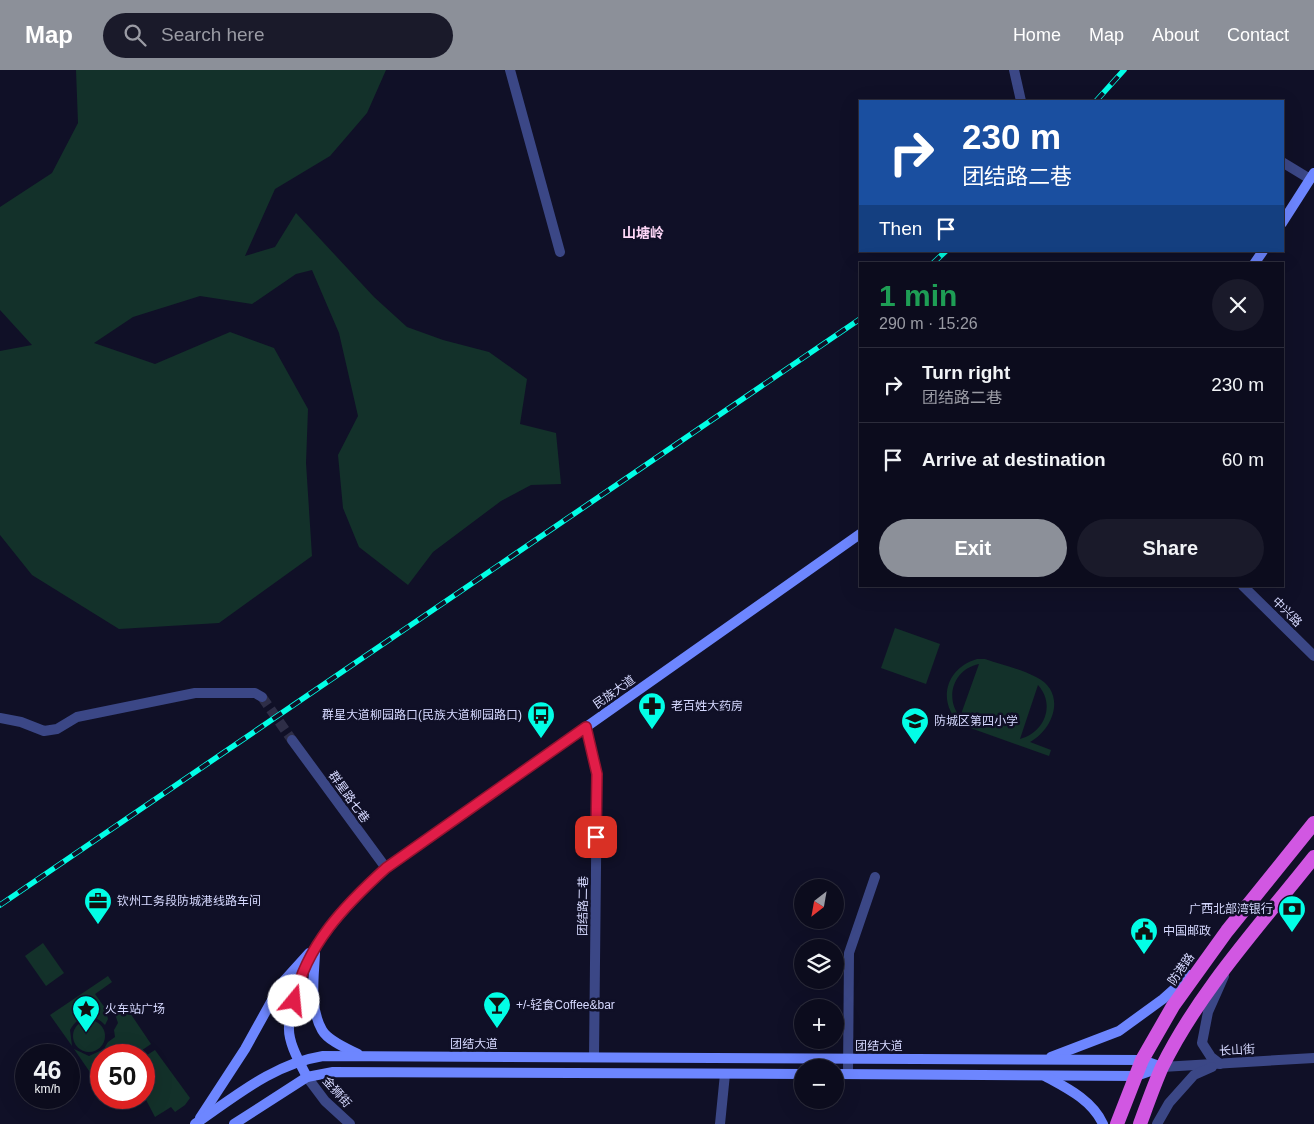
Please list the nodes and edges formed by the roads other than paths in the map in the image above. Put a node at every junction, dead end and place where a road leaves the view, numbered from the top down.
1 (510, 70) edge
2 (1014, 70) edge
3 (1021, 100) edge
4 (1284, 163) edge
5 (1312, 176) edge
6 (1284, 220) edge
7 (560, 252) dead end
8 (859, 535) edge
9 (1244, 587) edge
10 (1314, 656) edge
11 (262, 697) dead end
12 (0, 718) edge
13 (586, 727) junction
14 (292, 740) tunnel mouth
15 (1314, 823) edge
16 (1314, 857) edge
17 (386, 868) junction
18 (875, 877) dead end
19 (316, 945) junction
20 (1232, 959) junction
21 (1202, 964) junction
22 (361, 1056) junction
23 (594, 1057) junction
24 (848, 1058) junction
25 (1314, 1058) edge
26 (1044, 1059) junction
27 (299, 1060) junction
28 (1142, 1060) junction
29 (1220, 1064) junction
30 (1162, 1067) junction
31 (725, 1074) junction
32 (794, 1074) edge
33 (844, 1074) edge
34 (848, 1074) junction
35 (1044, 1075) junction
36 (1136, 1076) junction
37 (307, 1077) junction
38 (195, 1124) edge
39 (234, 1124) edge
40 (350, 1124) edge
41 (720, 1124) edge
42 (1103, 1124) edge
43 (1118, 1124) edge
44 (1140, 1124) edge
45 (1157, 1124) edge

1 - 7 street
2 - 3 street
4 - 5 street
5 - 6 main road
8 - 13 main road, 民族大道
9 - 10 street, 中兴路
11 - 12 street
13 - 17 main road, 民族大道
13 - 23 street, 团结路二巷
14 - 17 street, 群星路七巷
15 - 21 highway, 防港路
16 - 20 highway
17 - 19 main road, 民族大道
18 - 24 street
19 - 22 main road
19 - 27 main road, 民族大道
19 - 38 main road
20 - 29 street
20 - 30 highway
21 - 26 main road
21 - 28 highway, 防港路
22 - 23 main road, 团结大道
22 - 27 main road, 团结大道
23 - 24 main road, 团结大道
24 - 26 main road, 团结大道
24 - 34 street
25 - 29 street, 长山街
26 - 28 main road, 团结大道
27 - 37 main road, 民族大道
27 - 38 main road, 团结大道
28 - 30 main road, 团结大道
28 - 36 highway, 防港路
29 - 30 street, 长山街
29 - 45 street
30 - 36 main road
30 - 44 highway
31 - 32 main road
31 - 37 main road
31 - 41 street
33 - 34 main road
34 - 35 main road
35 - 36 main road
35 - 42 main road
36 - 43 highway, 防港路
37 - 39 main road
37 - 40 street, 金狮街

